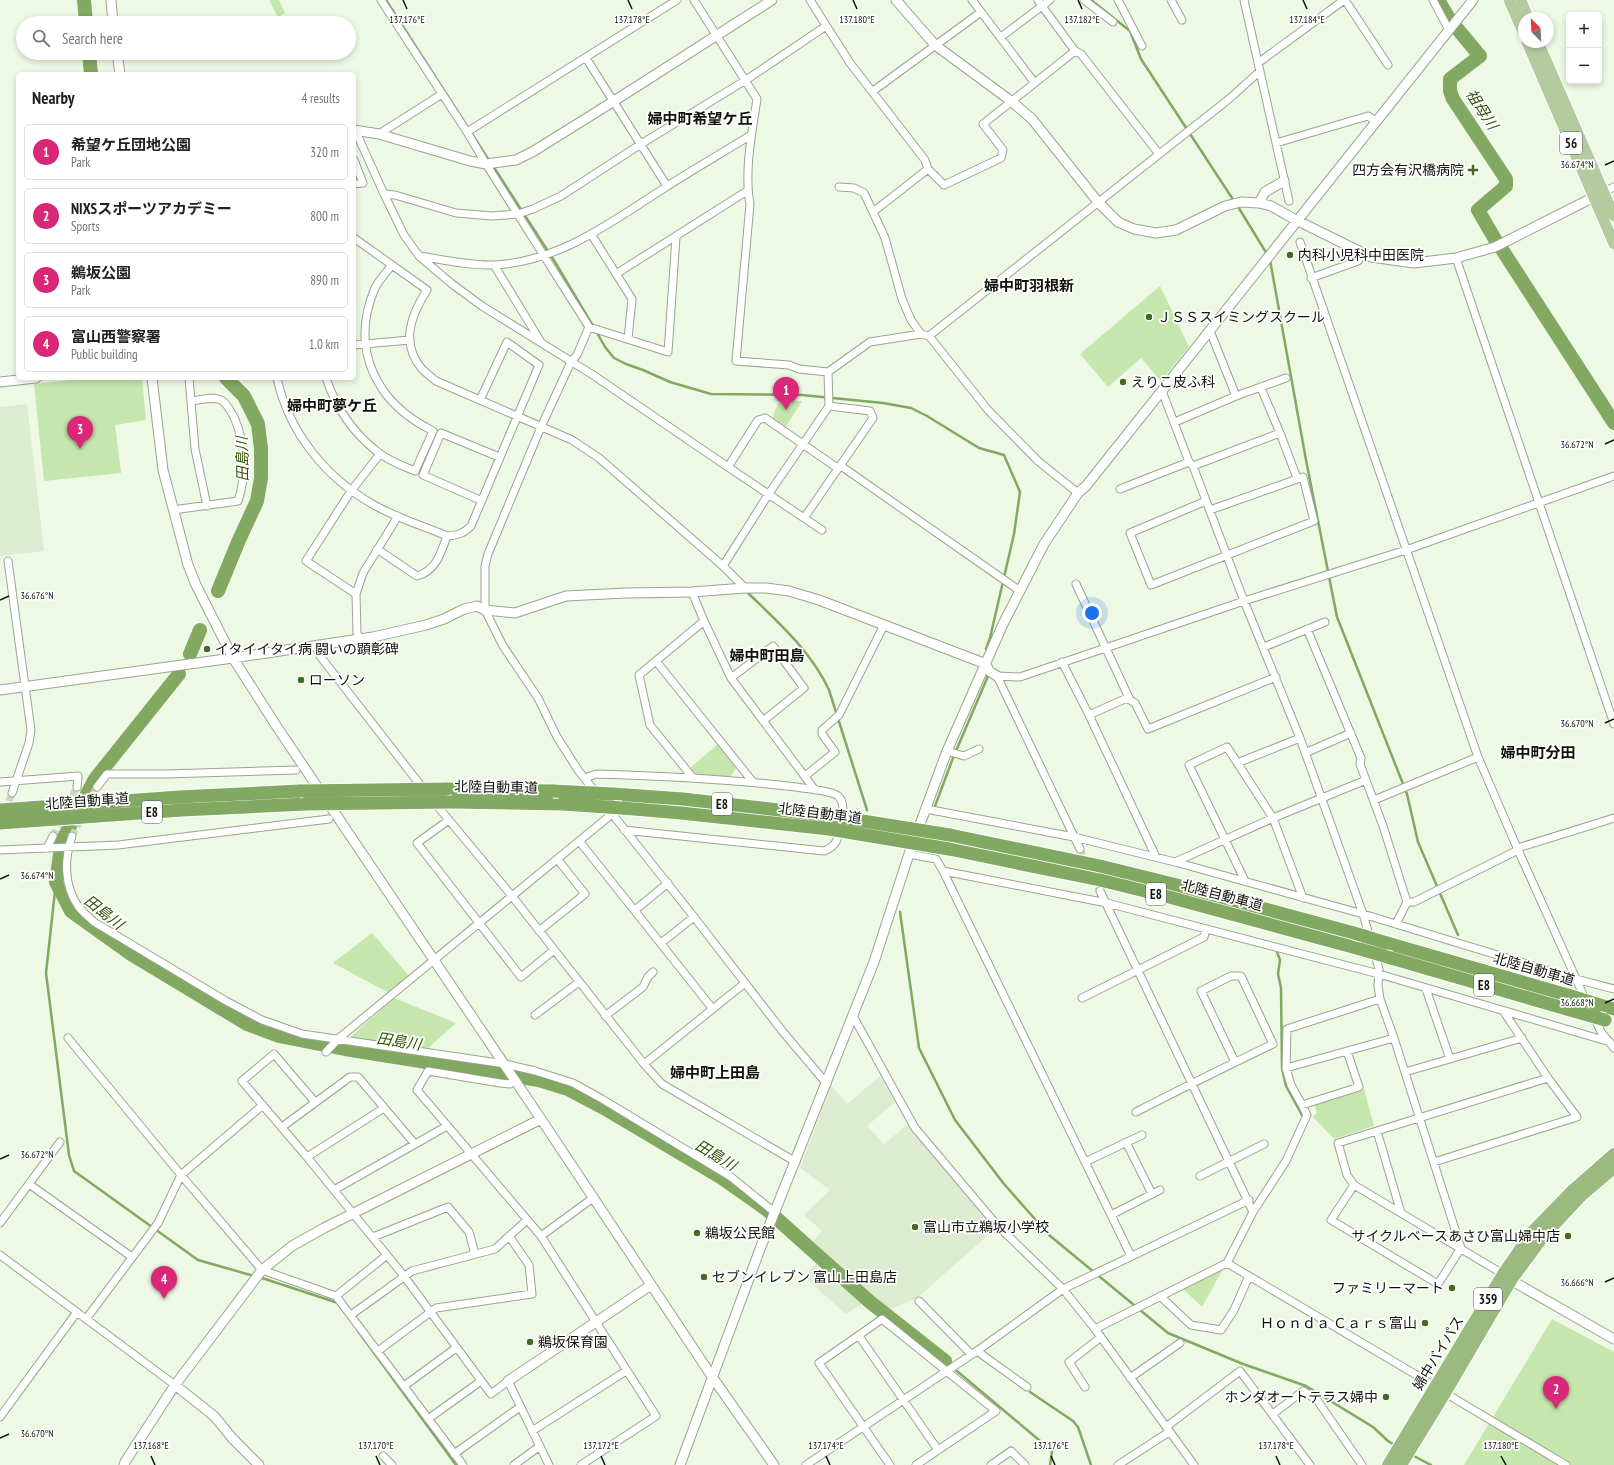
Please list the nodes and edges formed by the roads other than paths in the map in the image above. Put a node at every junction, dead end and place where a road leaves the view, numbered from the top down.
1 (111, 0) edge
2 (381, 0) edge
3 (677, 0) edge
4 (694, 0) edge
5 (772, 0) edge
6 (810, 0) edge
7 (896, 0) edge
8 (972, 0) edge
9 (1050, 0) edge
10 (1084, 0) edge
11 (1118, 0) edge
12 (1171, 0) edge
13 (1244, 0) edge
14 (1345, 0) edge
15 (1433, 0) edge
16 (1509, 0) edge
17 (1521, 0) edge
18 (1469, 2) edge
19 (1040, 3) edge
20 (981, 12) junction
21 (1526, 12) edge
22 (112, 16) edge
23 (1182, 20) dead end
24 (1518, 20) edge
25 (1113, 22) dead end
26 (826, 26) junction
27 (1450, 30) junction
28 (716, 36) junction
29 (1001, 37) junction
30 (935, 45) junction
31 (1142, 46) dead end
32 (1530, 48) edge
33 (1540, 48) edge
34 (1075, 51) junction
35 (586, 58) junction
36 (118, 60) edge
37 (1258, 63) junction
38 (1388, 66) dead end
39 (120, 72) edge
40 (1259, 72) junction
41 (746, 80) junction
42 (1034, 82) junction
43 (873, 91) junction
44 (442, 94) junction
45 (1011, 101) junction
46 (614, 102) junction
47 (1377, 122) junction
48 (356, 130) edge
49 (467, 132) junction
50 (356, 134) edge
51 (379, 134) junction
52 (751, 135) junction
53 (1276, 143) junction
54 (641, 144) junction
55 (1159, 154) junction
56 (486, 164) junction
57 (356, 165) edge
58 (928, 169) junction
59 (376, 178) junction
60 (1284, 181) junction
61 (363, 183) junction
62 (356, 184) edge
63 (666, 186) junction
64 (839, 187) dead end
65 (1614, 187) edge
66 (748, 191) junction
67 (384, 194) junction
68 (1599, 194) junction
69 (1289, 201) dead end
70 (1098, 202) junction
71 (1259, 203) junction
72 (874, 212) junction
73 (518, 214) junction
74 (1614, 216) edge
75 (1296, 220) junction
76 (591, 234) junction
77 (676, 237) junction
78 (356, 240) edge
79 (1300, 242) dead end
80 (1614, 244) edge
81 (1363, 253) junction
82 (419, 256) junction
83 (544, 256) junction
84 (1456, 258) junction
85 (494, 265) junction
86 (391, 266) junction
87 (616, 274) junction
88 (1312, 278) junction
89 (589, 328) junction
90 (1209, 331) junction
91 (921, 334) junction
92 (929, 336) junction
93 (628, 338) junction
94 (410, 340) junction
95 (542, 343) junction
96 (366, 344) junction
97 (356, 345) edge
98 (571, 362) junction
99 (828, 372) junction
100 (1286, 378) dead end
101 (18, 380) edge
102 (152, 380) edge
103 (189, 380) edge
104 (278, 380) edge
105 (327, 380) edge
106 (0, 382) edge
107 (1261, 388) junction
108 (1162, 391) junction
109 (1236, 396) junction
110 (480, 400) junction
111 (191, 401) junction
112 (829, 406) junction
113 (516, 416) junction
114 (1175, 422) junction
115 (541, 427) junction
116 (1280, 433) junction
117 (803, 444) junction
118 (380, 454) junction
119 (499, 457) junction
120 (1191, 464) junction
121 (841, 466) junction
122 (728, 467) junction
123 (1614, 476) edge
124 (1297, 478) junction
125 (1120, 489) dead end
126 (352, 491) junction
127 (1078, 493) junction
128 (768, 495) junction
129 (480, 500) junction
130 (1206, 501) junction
131 (1539, 503) junction
132 (207, 506) junction
133 (173, 510) junction
134 (1210, 510) junction
135 (398, 516) junction
136 (804, 518) junction
137 (822, 530) dead end
138 (447, 536) junction
139 (377, 550) junction
140 (1406, 550) junction
141 (1227, 554) junction
142 (8, 561) dead end
143 (723, 566) junction
144 (1076, 584) dead end
145 (745, 588) junction
146 (1020, 591) junction
147 (692, 592) junction
148 (356, 594) junction
149 (1244, 600) junction
150 (485, 610) junction
151 (704, 621) junction
152 (1325, 622) dead end
153 (884, 625) junction
154 (1307, 629) junction
155 (360, 638) junction
156 (316, 646) junction
157 (1107, 647) junction
158 (1264, 647) junction
159 (233, 658) junction
160 (656, 661) junction
161 (1062, 662) junction
162 (986, 664) junction
163 (997, 676) junction
164 (1276, 677) junction
165 (731, 678) junction
166 (25, 686) junction
167 (0, 690) edge
168 (1130, 700) junction
169 (1089, 715) junction
170 (763, 721) junction
171 (1614, 724) edge
172 (1351, 733) junction
173 (1300, 738) junction
174 (978, 749) dead end
175 (947, 751) junction
176 (1305, 753) junction
177 (1478, 757) junction
178 (1237, 763) junction
179 (296, 770) dead end
180 (805, 776) junction
181 (585, 778) junction
182 (693, 778) junction
183 (17, 780) junction
184 (1366, 780) junction
185 (0, 782) edge
186 (754, 782) junction
187 (77, 787) dead end
188 (97, 787) tunnel mouth
189 (815, 790) junction
190 (12, 793) tunnel mouth
191 (1320, 798) junction
192 (1374, 800) junction
193 (926, 809) junction
194 (0, 810) edge
195 (617, 811) junction
196 (1273, 818) junction
197 (1614, 818) edge
198 (329, 819) dead end
199 (449, 820) junction
200 (0, 823) edge
201 (624, 830) junction
202 (52, 836) tunnel mouth
203 (72, 836) tunnel mouth
204 (1074, 837) junction
205 (1224, 839) junction
206 (580, 842) junction
207 (68, 847) junction
208 (47, 848) junction
209 (1080, 849) tunnel mouth
210 (0, 850) edge
211 (1518, 850) junction
212 (909, 854) junction
213 (1156, 857) junction
214 (558, 860) junction
215 (1175, 862) junction
216 (943, 871) junction
217 (1245, 881) junction
218 (668, 883) junction
219 (1100, 891) tunnel mouth
220 (512, 896) junction
221 (1303, 898) junction
222 (1407, 902) junction
223 (1106, 903) junction
224 (635, 910) junction
225 (1363, 914) junction
226 (694, 917) junction
227 (479, 924) junction
228 (1396, 924) junction
229 (1206, 929) junction
230 (539, 931) junction
231 (661, 943) junction
232 (554, 950) junction
233 (434, 960) junction
234 (1138, 970) junction
235 (653, 972) dead end
236 (1379, 974) junction
237 (1576, 979) junction
238 (579, 982) junction
239 (744, 983) junction
240 (1426, 989) junction
241 (1614, 989) edge
242 (1082, 998) dead end
243 (1380, 1000) junction
244 (712, 1008) junction
245 (1614, 1009) edge
246 (1504, 1012) junction
247 (535, 1015) dead end
248 (605, 1016) junction
249 (853, 1016) junction
250 (1610, 1021) edge
251 (68, 1038) dead end
252 (339, 1038) junction
253 (1394, 1038) junction
254 (1522, 1038) junction
255 (1612, 1044) edge
256 (1347, 1051) junction
257 (326, 1052) dead end
258 (1450, 1059) junction
259 (1235, 1062) junction
260 (504, 1064) junction
261 (644, 1064) junction
262 (1286, 1068) junction
263 (1405, 1072) junction
264 (1548, 1078) junction
265 (515, 1080) junction
266 (1193, 1083) junction
267 (827, 1084) junction
268 (315, 1102) junction
269 (263, 1105) junction
270 (1302, 1105) junction
271 (384, 1108) junction
272 (1136, 1112) dead end
273 (1420, 1117) junction
274 (541, 1119) junction
275 (448, 1126) junction
276 (282, 1127) junction
277 (1377, 1131) junction
278 (1142, 1135) dead end
279 (60, 1142) dead end
280 (1126, 1142) junction
281 (415, 1144) junction
282 (1264, 1144) dead end
283 (471, 1154) junction
284 (1614, 1154) edge
285 (307, 1157) junction
286 (1230, 1161) junction
287 (796, 1162) junction
288 (1085, 1162) junction
289 (1434, 1162) junction
290 (1614, 1168) edge
291 (181, 1175) junction
292 (1200, 1176) dead end
293 (29, 1184) junction
294 (1354, 1185) junction
295 (334, 1190) junction
296 (1160, 1190) dead end
297 (1152, 1194) junction
298 (593, 1198) junction
299 (1249, 1200) junction
300 (1253, 1212) junction
301 (1401, 1213) junction
302 (353, 1214) junction
303 (774, 1215) junction
304 (1111, 1215) junction
305 (527, 1220) junction
306 (0, 1223) edge
307 (509, 1236) junction
308 (541, 1236) junction
309 (373, 1238) junction
310 (1461, 1248) junction
311 (475, 1254) junction
312 (0, 1255) edge
313 (387, 1255) junction
314 (1131, 1256) junction
315 (132, 1257) junction
316 (1227, 1263) junction
317 (262, 1270) junction
318 (404, 1276) junction
319 (1248, 1276) junction
320 (1508, 1277) junction
321 (651, 1285) junction
322 (1063, 1289) junction
323 (336, 1296) junction
324 (1160, 1296) junction
325 (919, 1300) dead end
326 (77, 1312) junction
327 (431, 1313) junction
328 (351, 1316) junction
329 (86, 1319) junction
330 (595, 1323) junction
331 (1094, 1329) junction
332 (859, 1336) junction
333 (1101, 1337) junction
334 (1614, 1339) edge
335 (1180, 1343) dead end
336 (456, 1348) junction
337 (378, 1351) junction
338 (974, 1353) junction
339 (946, 1370) junction
340 (626, 1371) junction
341 (713, 1378) junction
342 (1130, 1378) junction
343 (481, 1381) junction
344 (508, 1381) junction
345 (175, 1385) junction
346 (404, 1386) junction
347 (1435, 1386) junction
348 (1027, 1387) dead end
349 (1085, 1387) dead end
350 (1445, 1393) junction
351 (902, 1400) junction
352 (520, 1407) junction
353 (1273, 1414) junction
354 (0, 1417) edge
355 (428, 1418) junction
356 (863, 1427) junction
357 (1168, 1429) junction
358 (532, 1431) junction
359 (540, 1446) junction
360 (938, 1450) junction
361 (454, 1454) junction
362 (383, 1456) dead end
363 (586, 1464) edge
364 (124, 1465) edge
365 (259, 1465) edge
366 (392, 1465) edge
367 (463, 1465) edge
368 (514, 1465) edge
369 (548, 1465) edge
370 (680, 1465) edge
371 (774, 1465) edge
372 (806, 1465) edge
373 (890, 1465) edge
374 (916, 1465) edge
375 (990, 1465) edge
376 (1026, 1465) edge
377 (1118, 1465) edge
378 (1194, 1465) edge
379 (1310, 1465) edge
380 (1362, 1465) edge
381 (1388, 1465) edge
382 (1401, 1465) edge
383 (1566, 1465) edge

1 - 22 street
2 - 44 street
3 - 35 street
4 - 28 street
5 - 28 street
6 - 26 street
7 - 30 street
8 - 20 street
9 - 19 street
10 - 25 street
11 - 31 street
12 - 23 street
13 - 37 street
14 - 37 street
14 - 38 street
15 - 27 street
16 - 24 main road
17 - 21 main road
18 - 27 street
19 - 29 street
19 - 34 street
20 - 29 street
20 - 30 street
26 - 41 street
26 - 43 street
27 - 47 street
28 - 41 street
28 - 46 street
29 - 42 street
30 - 43 street
30 - 45 street
32 - 68 main road, 56
33 - 68 main road, 56
34 - 42 street
34 - 55 street
35 - 46 street
35 - 49 street
36 - 39 street
37 - 40 street
40 - 53 street
40 - 55 street
41 - 52 street
41 - 54 street
42 - 45 street
43 - 58 street
44 - 49 street
44 - 51 street
45 - 58 street
45 - 70 street
46 - 54 street
46 - 56 street
47 - 53 street
47 - 75 street
48 - 51 street
49 - 56 street
50 - 59 street
51 - 56 street
52 - 63 street
52 - 66 street
53 - 60 street
54 - 63 street
54 - 73 street
55 - 70 street
56 - 73 street
57 - 61 street
58 - 72 street
59 - 61 street
59 - 67 street
60 - 69 street
60 - 71 street
61 - 62 street
63 - 76 street
64 - 72 street
65 - 68 street
66 - 77 street
66 - 99 street
67 - 73 street
67 - 82 street
68 - 74 main road, 56
68 - 80 main road, 56
68 - 84 street
70 - 71 street
70 - 92 street
71 - 75 street
72 - 91 street
73 - 83 street
75 - 81 street
75 - 90 street
76 - 83 street
76 - 87 street
77 - 87 street
77 - 93 street
78 - 86 street
79 - 88 street
81 - 84 street
81 - 88 street
82 - 85 street
82 - 95 street
83 - 85 street
83 - 89 street
84 - 131 street
85 - 95 street
86 - 94 street
86 - 96 street
87 - 93 street
88 - 140 street
89 - 93 street
89 - 98 street
90 - 108 street
90 - 109 street
91 - 92 street
91 - 99 street
92 - 127 street
94 - 96 street
94 - 110 street
95 - 98 street
96 - 97 street
96 - 118 street
98 - 115 street
98 - 122 street
99 - 112 street
100 - 107 street
101 - 106 street
102 - 133 street
103 - 111 street
104 - 126 street
105 - 118 street
107 - 109 street
107 - 116 street
108 - 114 street
108 - 127 street
109 - 114 street
110 - 113 street
110 - 113 street
111 - 132 street
111 - 132 street
112 - 117 street
112 - 121 street
113 - 115 street
113 - 119 street
114 - 120 street
115 - 143 street
115 - 150 street
116 - 120 street
116 - 124 street
117 - 121 street
117 - 122 street
117 - 128 street
118 - 126 street
119 - 129 street
119 - 129 street
120 - 125 street
120 - 130 street
121 - 136 street
121 - 146 street
122 - 128 street
123 - 131 street
124 - 134 street
124 - 141 street
126 - 135 street
126 - 148 street
127 - 146 street
128 - 136 street
128 - 143 street
129 - 138 street
130 - 134 street
130 - 141 street
131 - 140 street
131 - 171 street
132 - 133 street
133 - 159 street
134 - 141 street
135 - 138 street
135 - 139 street
136 - 137 street
138 - 139 street
139 - 148 street
140 - 149 street
140 - 177 street
141 - 149 street
142 - 166 street
143 - 145 street
144 - 157 street
145 - 147 street
145 - 153 street
146 - 162 street
147 - 150 street
147 - 151 street
148 - 155 street
149 - 157 street
149 - 158 street
150 - 155 street
150 - 181 street
151 - 160 street
151 - 165 street
152 - 154 street
153 - 162 street
153 - 180 street
154 - 158 street
154 - 172 street
155 - 156 street
156 - 159 street
156 - 199 street
157 - 161 street
157 - 168 street
158 - 164 street
159 - 166 street
159 - 233 street
160 - 182 street
160 - 186 street
161 - 163 street
161 - 169 street
162 - 163 street
162 - 175 street
163 - 204 street
164 - 168 street
164 - 173 street
165 - 170 street
165 - 170 street
166 - 167 street
166 - 183 street
168 - 169 street
169 - 213 street
170 - 180 street
172 - 176 street
172 - 184 street
173 - 176 street
173 - 178 street
174 - 175 street
175 - 193 street
176 - 191 street
177 - 192 street
177 - 211 street
178 - 196 street
178 - 205 street
179 - 188 street
180 - 189 street
181 - 182 street
181 - 195 street
182 - 186 street
183 - 185 street
183 - 187 street
183 - 190 street
184 - 191 street
184 - 192 street
186 - 189 street
189 - 201 street
191 - 196 street
191 - 225 street
192 - 222 street
193 - 204 street
193 - 212 street
194 - 245 highway, 北陸自動車道 / E8, bridge
195 - 200 highway, 北陸自動車道 / E8, bridge
195 - 201 street
195 - 206 street
195 - 250 highway, 北陸自動車道 / E8, bridge
196 - 205 street
196 - 221 street
197 - 211 street
198 - 207 street
199 - 220 street
199 - 227 street
201 - 218 street
202 - 208 street
203 - 207 street
204 - 209 street
204 - 213 street
205 - 215 street
205 - 217 street
206 - 214 street
206 - 224 street
207 - 208 street
207 - 252 street
208 - 210 street
211 - 222 street
211 - 237 street
212 - 216 street
212 - 249 street
213 - 215 street
214 - 220 street
214 - 230 street
215 - 217 street
216 - 223 street
216 - 288 street
217 - 221 street
218 - 224 street
218 - 226 street
219 - 223 street
220 - 227 street
220 - 230 street
221 - 225 street
222 - 228 street
223 - 229 street
223 - 234 street
224 - 231 street
225 - 228 street
225 - 236 street
226 - 231 street
226 - 239 street
227 - 232 street
227 - 233 street
228 - 237 street
229 - 234 street
229 - 236 street
230 - 232 street
231 - 244 street
232 - 238 street
233 - 252 street
233 - 260 street
234 - 242 street
234 - 266 street
235 - 248 street
236 - 240 street
236 - 243 street
237 - 241 street
237 - 255 street
238 - 247 street
238 - 248 street
239 - 244 street
239 - 267 street
240 - 246 street
240 - 258 street
243 - 253 street
243 - 262 street
244 - 261 street
246 - 254 street
246 - 255 street
248 - 261 street
249 - 267 street
249 - 322 street
251 - 291 street
252 - 257 street
252 - 260 street
253 - 256 street
253 - 263 street
254 - 258 street
254 - 264 street
256 - 262 street
256 - 270 street
258 - 263 street
259 - 259 street
259 - 266 street
260 - 265 street
260 - 303 street
261 - 287 street
262 - 270 street
263 - 273 street
264 - 273 street
264 - 289 street
265 - 274 street
265 - 275 street
266 - 272 street
266 - 286 street
267 - 287 street
268 - 269 street
268 - 271 street
268 - 276 street
269 - 276 street
269 - 291 street
270 - 300 street
271 - 281 street
271 - 285 street
273 - 277 street
273 - 289 street
274 - 283 street
274 - 298 street
275 - 281 street
275 - 283 street
276 - 285 street
277 - 294 street
277 - 301 street
278 - 280 street
279 - 293 street
280 - 288 street
280 - 297 street
281 - 295 street
282 - 286 street
283 - 302 street
283 - 305 street
284 - 320 highway, 婦中バイパス / 359
285 - 295 street
286 - 292 street
286 - 299 street
287 - 303 street
288 - 304 street
289 - 310 street
290 - 320 highway, 婦中バイパス / 359
291 - 315 street
291 - 317 street
293 - 306 street
293 - 315 street
294 - 301 street
294 - 310 street
295 - 302 street
296 - 297 street
297 - 304 street
298 - 308 street
298 - 321 street
299 - 300 street
299 - 314 street
300 - 316 street
301 - 310 street
302 - 309 street
302 - 317 street
303 - 341 street
304 - 314 street
305 - 307 street
305 - 308 street
307 - 311 street
307 - 327 street
308 - 330 street
309 - 311 street
309 - 313 street
310 - 320 street
311 - 318 street
312 - 326 street
313 - 318 street
313 - 323 street
314 - 322 street
315 - 329 street
316 - 319 street
316 - 324 street
317 - 323 street
317 - 345 street
318 - 327 street
318 - 328 street
319 - 324 street
319 - 347 street
320 - 334 street
320 - 347 highway, 婦中バイパス / 359
320 - 350 highway, 婦中バイパス / 359
321 - 330 street
321 - 341 street
322 - 331 street
322 - 338 street
323 - 328 street
324 - 331 street
325 - 338 street
326 - 329 street
326 - 354 street
327 - 336 street
327 - 337 street
328 - 337 street
329 - 345 street
330 - 340 street
330 - 344 street
331 - 333 street
332 - 339 street
332 - 351 street
332 - 356 street
333 - 342 street
333 - 349 street
335 - 342 street
336 - 343 street
336 - 346 street
337 - 346 street
338 - 339 street
338 - 348 street
339 - 351 street
339 - 360 street
340 - 358 street
340 - 363 street
341 - 370 street
341 - 371 street
342 - 357 street
343 - 344 street
343 - 355 street
344 - 352 street
345 - 364 street
345 - 365 street
346 - 355 street
347 - 381 highway, 婦中バイパス / 359
350 - 382 highway, 婦中バイパス / 359
350 - 383 street
351 - 356 street
351 - 360 street
352 - 358 street
352 - 361 street
353 - 357 street
353 - 379 street
353 - 380 street
355 - 361 street
356 - 372 street
356 - 373 street
357 - 377 street
357 - 378 street
358 - 359 street
359 - 368 street
359 - 369 street
360 - 374 street
361 - 367 street
362 - 366 street
375 - 376 street

